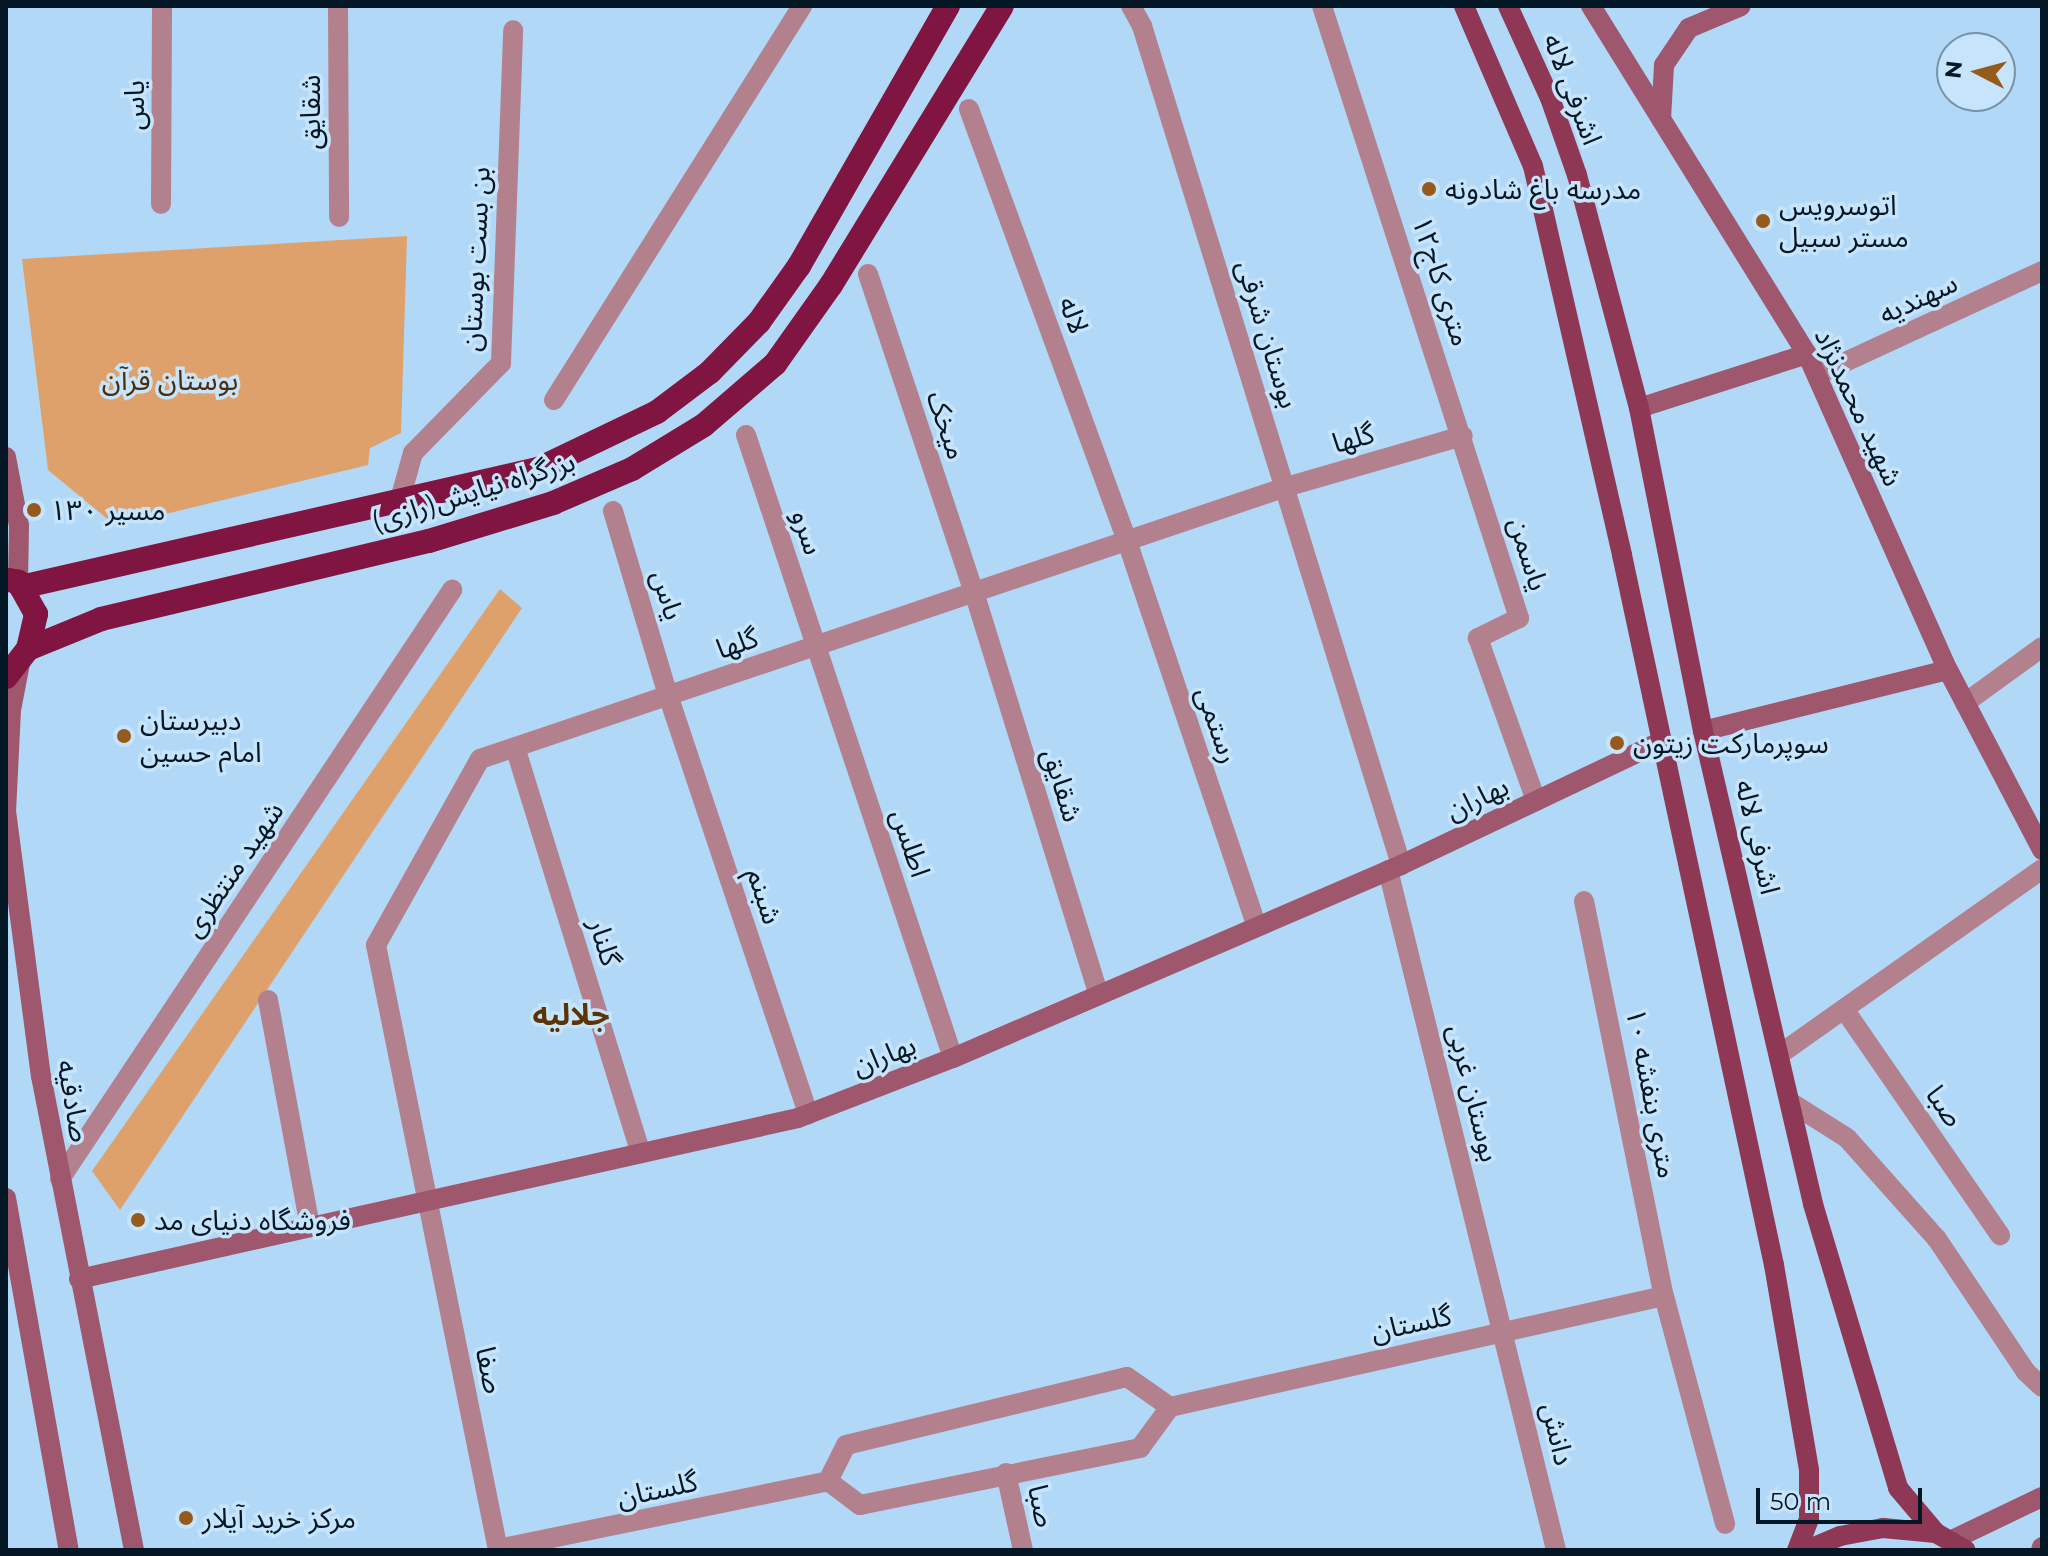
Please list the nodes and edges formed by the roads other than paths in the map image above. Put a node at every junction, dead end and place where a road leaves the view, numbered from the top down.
1 (162, 6) edge
2 (338, 6) edge
3 (802, 6) edge
4 (948, 6) edge
5 (1002, 6) edge
6 (1131, 6) edge
7 (1322, 6) edge
8 (1464, 6) edge
9 (1508, 6) edge
10 (1591, 6) edge
11 (1741, 6) edge
12 (513, 30) dead end
13 (969, 109) dead end
14 (1661, 119) junction
15 (161, 204) dead end
16 (339, 217) dead end
17 (2042, 271) edge
18 (868, 274) dead end
19 (1807, 354) junction
20 (1817, 375) junction
21 (554, 400) dead end
22 (1639, 408) junction
23 (746, 435) dead end
24 (1463, 436) junction
25 (6, 457) edge
26 (1286, 487) junction
27 (399, 503) junction
28 (613, 511) dead end
29 (1127, 541) junction
30 (15, 583) edge
31 (452, 590) dead end
32 (974, 592) junction
33 (815, 646) junction
34 (2042, 647) edge
35 (18, 661) edge
36 (1948, 670) junction
37 (668, 695) junction
38 (1965, 703) junction
39 (1703, 731) junction
40 (1662, 741) junction
41 (515, 747) junction
42 (1536, 801) junction
43 (2042, 850) edge
44 (1394, 867) junction
45 (2042, 869) edge
46 (1584, 901) dead end
47 (1257, 927) junction
48 (1099, 995) junction
49 (268, 1000) dead end
50 (1844, 1009) junction
51 (1780, 1054) junction
52 (953, 1058) junction
53 (1790, 1102) junction
54 (808, 1114) junction
55 (641, 1153) junction
56 (60, 1179) junction
57 (6, 1198) edge
58 (425, 1201) junction
59 (310, 1227) junction
60 (2000, 1235) dead end
61 (79, 1279) junction
62 (14, 1295) edge
63 (1664, 1296) junction
64 (1505, 1331) junction
65 (2042, 1387) edge
66 (1170, 1407) junction
67 (1006, 1473) junction
68 (828, 1481) junction
69 (2042, 1497) edge
70 (1725, 1524) dead end
71 (1951, 1541) edge
72 (498, 1549) edge
73 (69, 1550) edge
74 (134, 1550) edge
75 (1023, 1550) edge
76 (1556, 1550) edge
77 (1797, 1550) edge
78 (1807, 1550) edge

1 - 15 street, یاس
2 - 16 street, شقایق
3 - 21 street
4 - 27 highway, بزرگراه نیایش(رازی)
5 - 35 highway, بزرگراه نیایش(رازی)
6 - 26 street, بوستان شرقی
7 - 24 street, ۱۲متری کاج
8 - 40 main road
9 - 22 main road, اشرفی لاله
10 - 14 main road, شهید محمدنژاد
11 - 14 main road
12 - 27 street, بن بست بوستان
13 - 29 street, لاله
14 - 19 main road, شهید محمدنژاد
17 - 20 street, سهندیه
18 - 32 street, میخک
19 - 20 main road, شهید محمدنژاد
19 - 22 main road
20 - 36 main road, شهید محمدنژاد
22 - 39 main road, اشرفی لاله
23 - 33 street, سرو
24 - 26 street, گلها
24 - 42 street, یاسمن
25 - 30 main road
26 - 29 street, گلها
26 - 44 street, بوستان شرقی
27 - 30 highway, بزرگراه نیایش(رازی)
28 - 37 street, یاس
29 - 32 street, گلها
29 - 47 street, رستمی
30 - 35 highway
31 - 56 street, شهید منتظری
32 - 33 street, گلها
32 - 48 street, شقایق
33 - 37 street, گلها
33 - 52 street, اطلس
34 - 38 street
35 - 56 main road, صادقیه
36 - 38 main road, شهید محمدنژاد
36 - 39 main road
37 - 41 street, گلها
37 - 54 street, شبنم
38 - 43 main road, شهید محمدنژاد
39 - 51 main road, اشرفی لاله
40 - 42 main road, بهاران
40 - 77 main road
41 - 55 street, گلنار
41 - 58 street, گلها
42 - 44 main road, بهاران
44 - 47 main road, بهاران
44 - 64 street, بوستان غربی
45 - 50 street
46 - 63 street, ۱۰ متری بنفشه
47 - 48 main road, بهاران
48 - 52 main road, بهاران
49 - 59 street
50 - 51 street
50 - 60 street, صبا
51 - 53 main road, اشرفی لاله
52 - 54 main road, بهاران
53 - 65 street
53 - 71 main road, اشرفی لاله
54 - 55 main road, بهاران
55 - 58 main road, بهاران
56 - 61 main road, صادقیه
57 - 62 main road
58 - 59 main road, بهاران
58 - 72 street, صفا
59 - 61 main road, بهاران
61 - 74 main road, صادقیه
62 - 73 main road
63 - 64 street, گلستان
63 - 70 street, ۱۰ متری بنفشه
64 - 66 street, گلستان
64 - 76 street, دانش
66 - 67 street
66 - 68 street
67 - 68 street
67 - 75 street, صبا
68 - 72 street, گلستان
69 - 71 main road
71 - 78 main road

